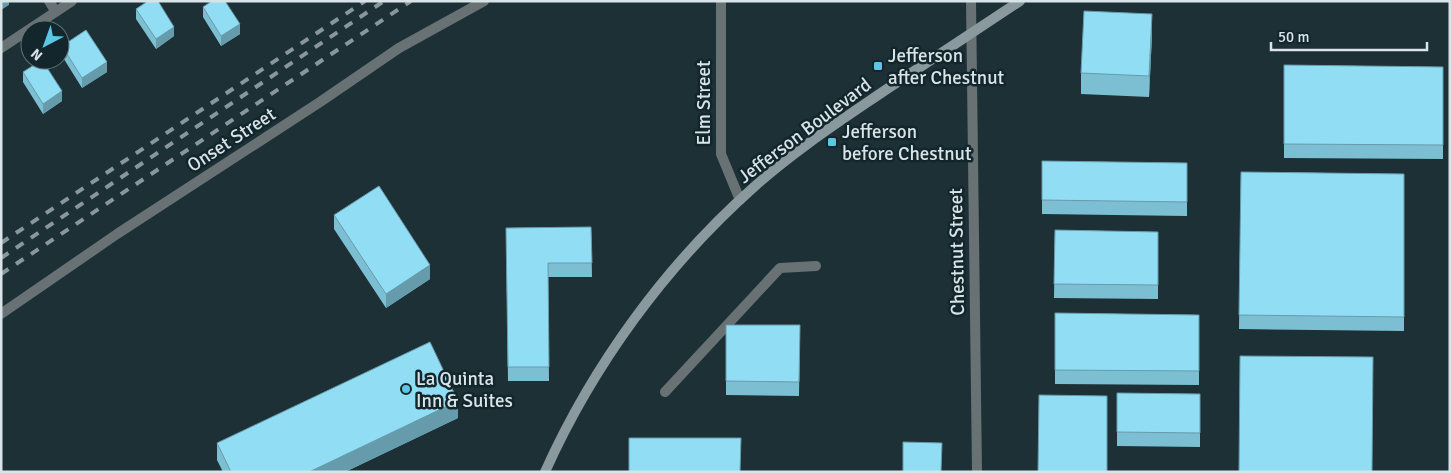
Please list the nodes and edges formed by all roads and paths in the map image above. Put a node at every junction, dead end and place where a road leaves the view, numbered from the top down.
1 (49, 1) edge
2 (72, 1) edge
3 (484, 1) edge
4 (721, 1) edge
5 (971, 1) edge
6 (1020, 1) edge
7 (56, 12) junction
8 (971, 34) junction
9 (1, 48) edge
10 (740, 200) junction
11 (816, 266) dead end
12 (1, 314) edge
13 (665, 392) dead end
14 (545, 472) edge
15 (977, 472) edge

1 - 7 street
2 - 7 street
3 - 12 street, Onset Street
4 - 10 street, Elm Street
5 - 8 street, Chestnut Street
6 - 8 main road, Jefferson Boulevard
7 - 9 street
8 - 10 main road, Jefferson Boulevard
8 - 15 street, Chestnut Street
10 - 14 main road, Jefferson Boulevard
11 - 13 street

